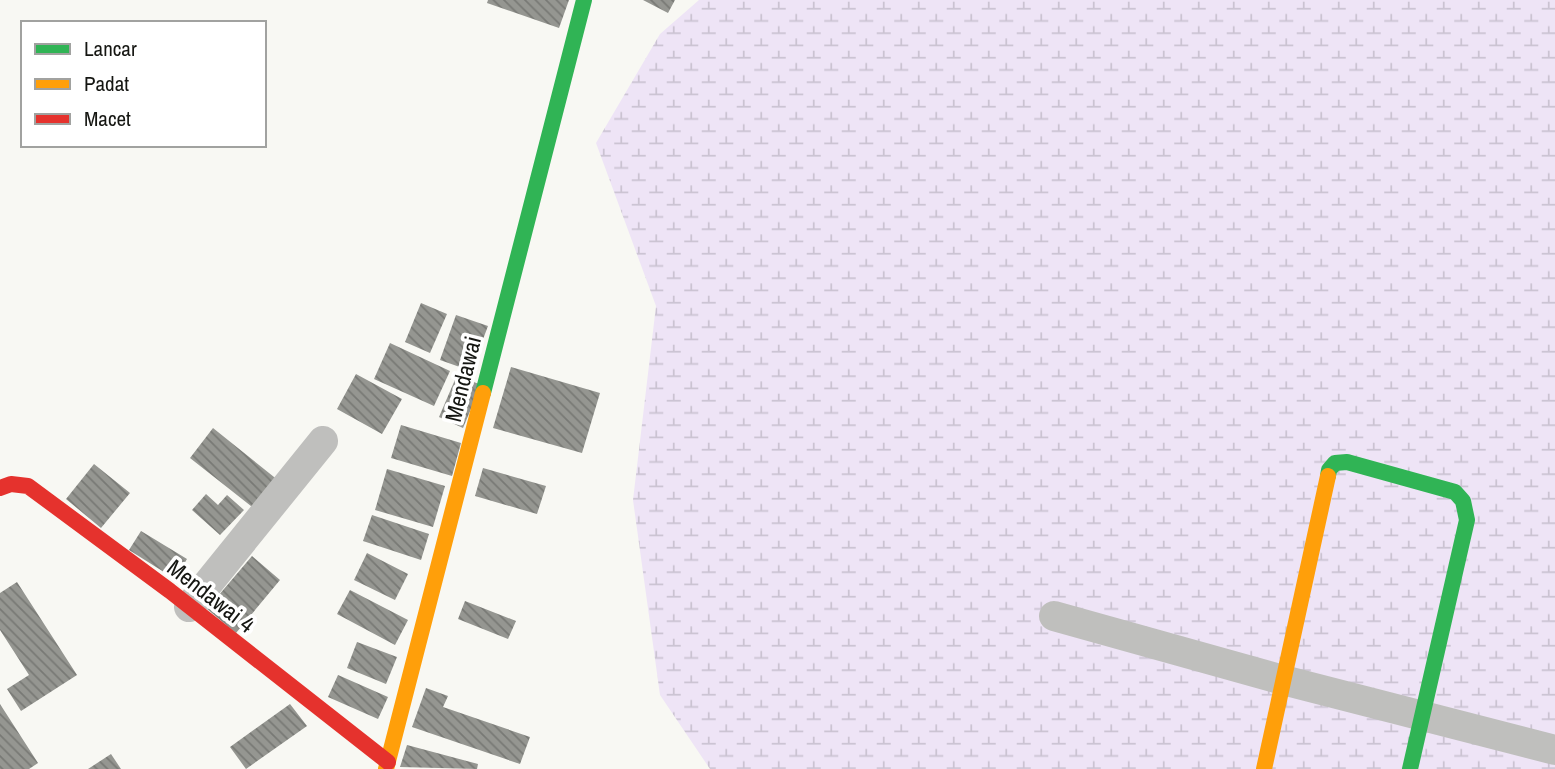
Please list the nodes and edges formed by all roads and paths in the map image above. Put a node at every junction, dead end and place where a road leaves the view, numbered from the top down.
1 (584, 0) edge
2 (323, 441) dead end
3 (0, 488) edge
4 (189, 607) junction
5 (1054, 616) dead end
6 (1283, 680) junction
7 (1421, 716) junction
8 (1555, 752) edge
9 (387, 765) edge
10 (1265, 769) edge
11 (1410, 769) edge
12 (1552, 769) edge

1 - 9 street, Mendawai
2 - 4 street
3 - 4 street, Mendawai 4
4 - 9 street, Mendawai 4
5 - 6 street
6 - 7 street
6 - 7 street
6 - 10 street
7 - 8 street
7 - 11 street
8 - 12 street

